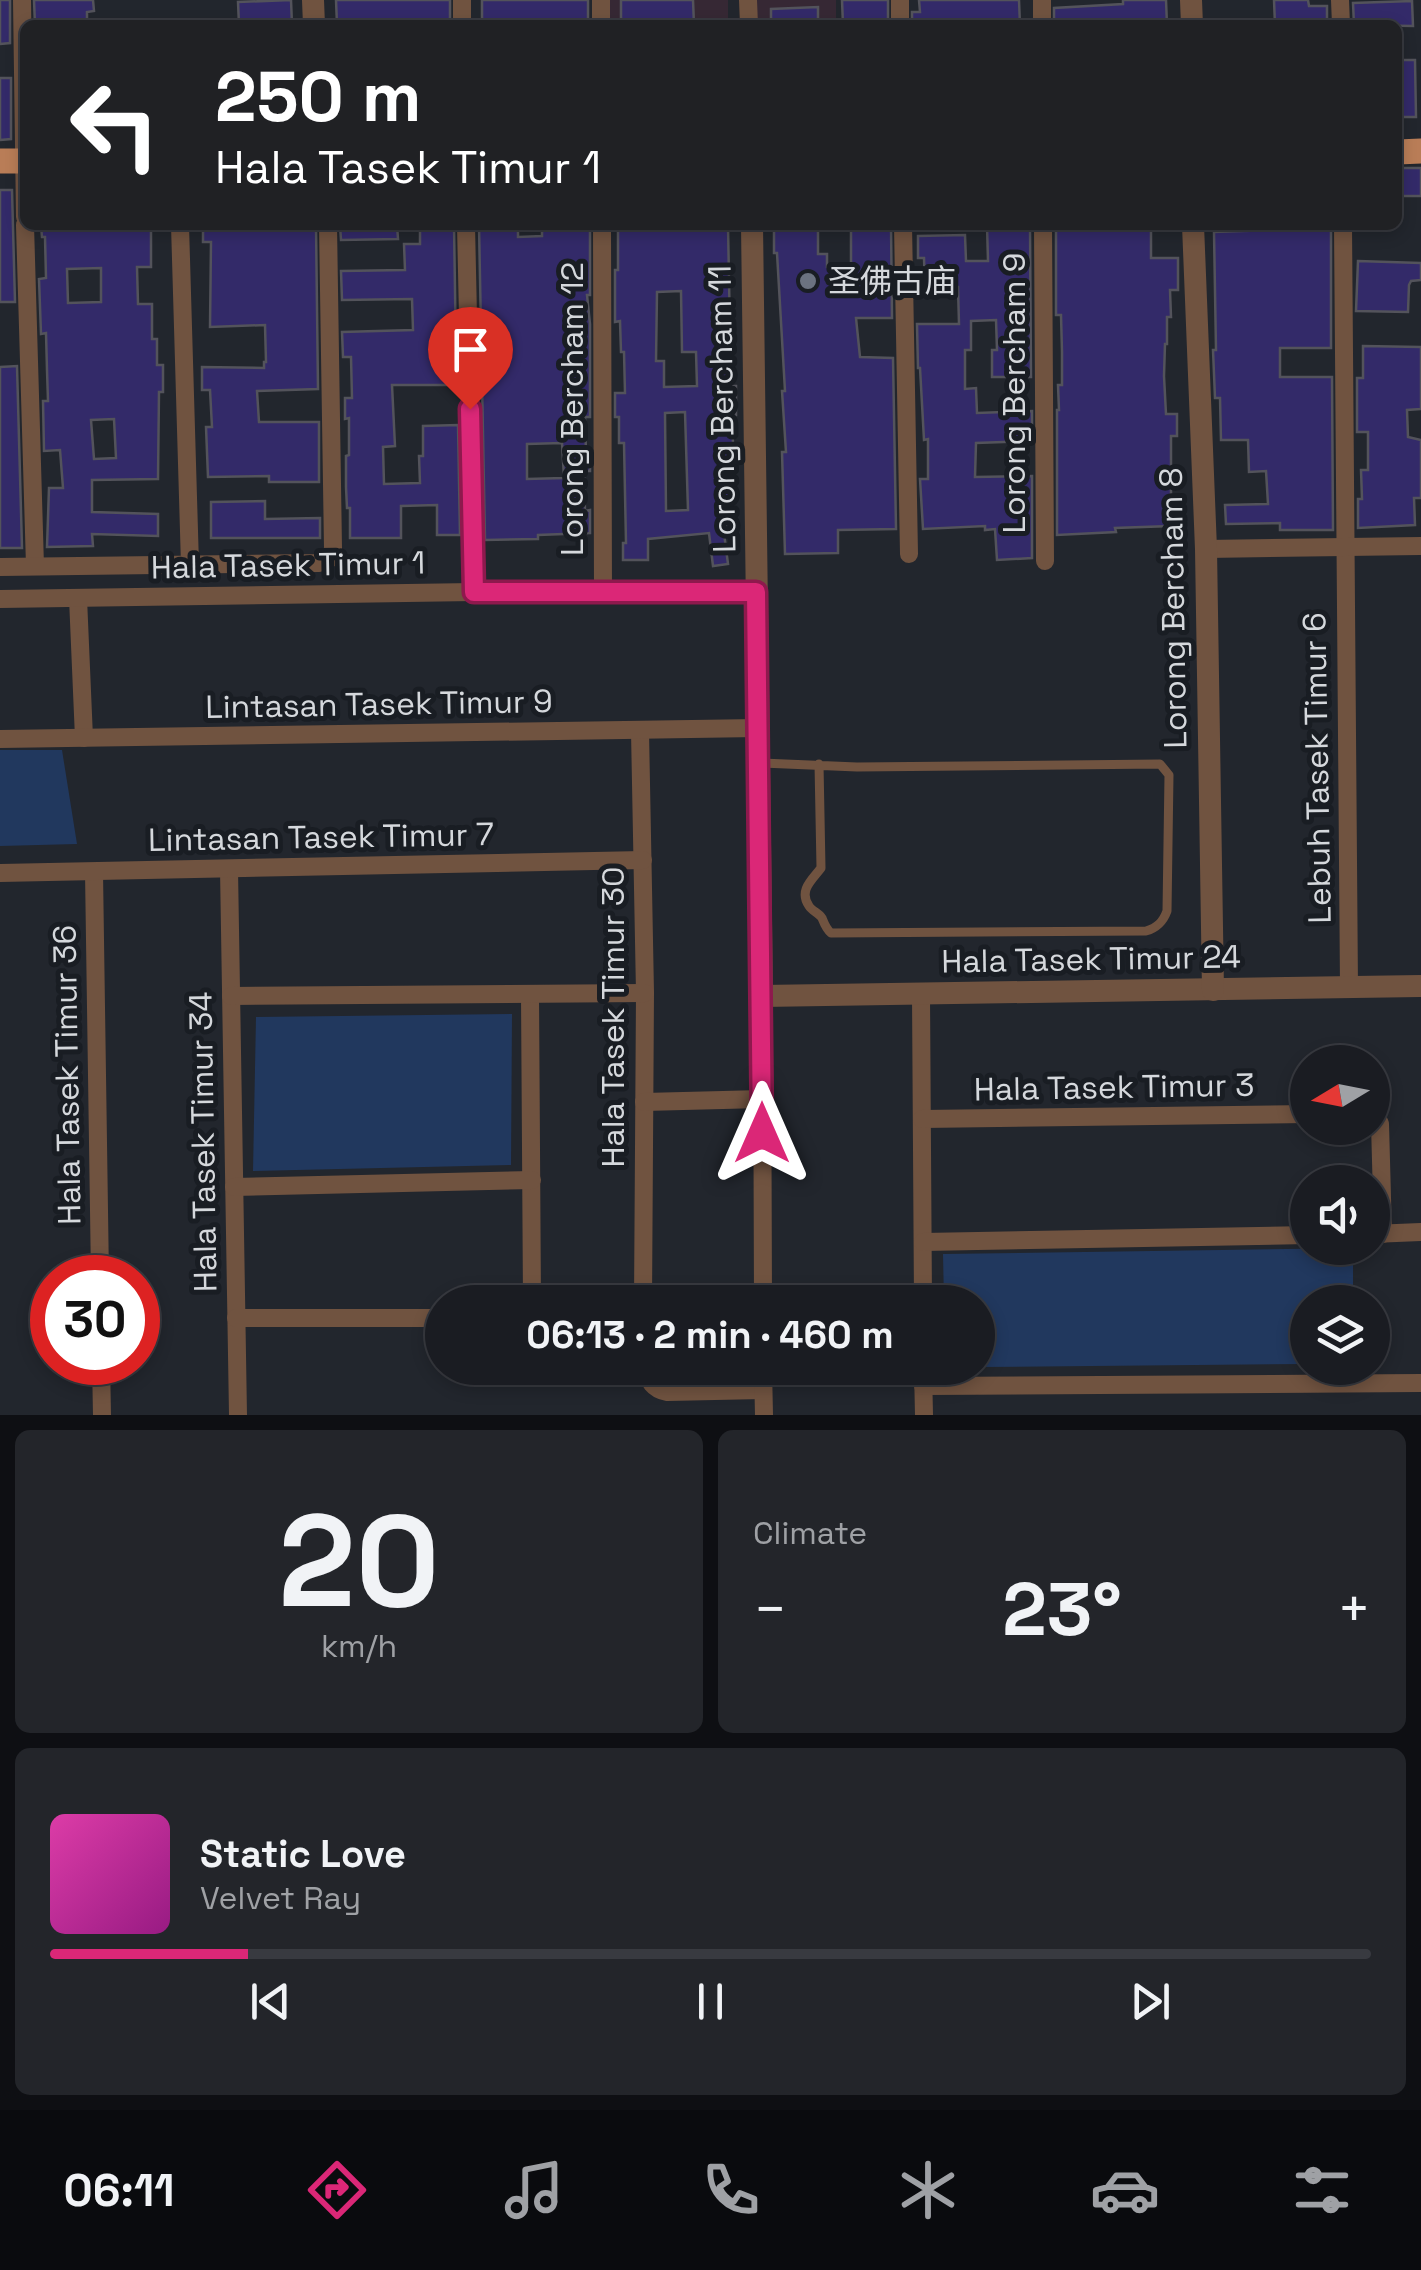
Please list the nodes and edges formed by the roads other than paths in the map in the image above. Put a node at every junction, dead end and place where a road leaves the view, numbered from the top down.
1 (20, 55) edge
2 (16, 166) edge
3 (25, 230) edge
4 (180, 230) edge
5 (328, 230) edge
6 (466, 230) edge
7 (602, 230) edge
8 (752, 230) edge
9 (903, 230) edge
10 (1042, 230) edge
11 (1193, 230) edge
12 (1343, 230) edge
13 (1421, 546) edge
14 (1345, 547) junction
15 (1206, 549) junction
16 (908, 554) dead end
17 (1045, 562) dead end
18 (190, 565) junction
19 (35, 566) junction
20 (0, 567) edge
21 (474, 592) junction
22 (756, 592) junction
23 (603, 593) junction
24 (78, 598) junction
25 (0, 599) edge
26 (758, 728) junction
27 (640, 730) junction
28 (84, 738) junction
29 (0, 739) edge
30 (758, 762) junction
31 (819, 764) junction
32 (642, 860) junction
33 (229, 869) junction
34 (94, 872) junction
35 (0, 874) edge
36 (1421, 986) edge
37 (1350, 988) junction
38 (1213, 990) junction
39 (645, 993) junction
40 (530, 994) junction
41 (921, 994) junction
42 (231, 996) junction
43 (762, 996) junction
44 (762, 1099) junction
45 (644, 1102) junction
46 (1290, 1114) edge
47 (922, 1119) junction
48 (532, 1180) junction
49 (234, 1187) junction
50 (1421, 1232) edge
51 (1390, 1233) edge
52 (1290, 1235) edge
53 (923, 1242) junction
54 (100, 1255) edge
55 (532, 1285) edge
56 (643, 1285) edge
57 (763, 1285) edge
58 (923, 1285) edge
59 (236, 1318) junction
60 (425, 1318) edge
61 (995, 1378) edge
62 (1421, 1382) edge
63 (101, 1385) edge
64 (653, 1385) edge
65 (763, 1385) edge
66 (923, 1385) edge
67 (763, 1390) junction
68 (102, 1415) edge
69 (238, 1415) edge
70 (764, 1415) edge
71 (924, 1415) edge

1 - 2 street
3 - 19 street
4 - 18 street
5 - 18 street
6 - 21 street
7 - 23 street, Lorong Bercham 12
8 - 22 street, Lorong Bercham 11
9 - 16 street
10 - 17 street, Lorong Bercham 9
11 - 15 street, Lorong Bercham 8
12 - 14 street, Lebuh Tasek Timur 6
13 - 14 street
14 - 15 street
14 - 37 street, Lebuh Tasek Timur 6
15 - 38 street, Lorong Bercham 8
18 - 19 street
19 - 20 street
21 - 23 street, Hala Tasek Timur 1
21 - 24 street, Hala Tasek Timur 1
22 - 23 street, Hala Tasek Timur 1
22 - 26 street, Lorong Bercham 11
24 - 25 street, Hala Tasek Timur 1
24 - 28 street
26 - 27 street, Lintasan Tasek Timur 9
26 - 30 street, Lorong Bercham 11
27 - 28 street, Lintasan Tasek Timur 9
27 - 32 street, Hala Tasek Timur 30
28 - 29 street, Lintasan Tasek Timur 9
30 - 31 lane
30 - 43 street, Lorong Bercham 11
31 - 31 lane
32 - 33 street, Lintasan Tasek Timur 7
32 - 39 street, Hala Tasek Timur 30
33 - 34 street, Lintasan Tasek Timur 7
33 - 42 street, Hala Tasek Timur 34
34 - 35 street, Lintasan Tasek Timur 7
34 - 54 street, Hala Tasek Timur 36
36 - 37 street, Hala Tasek Timur 24
37 - 38 street, Hala Tasek Timur 24
38 - 41 street, Hala Tasek Timur 24
39 - 40 street
39 - 45 street, Hala Tasek Timur 30
40 - 42 street
40 - 48 street
41 - 43 street, Hala Tasek Timur 24
41 - 47 street
42 - 49 street, Hala Tasek Timur 34
43 - 44 street
44 - 45 street
44 - 57 street
45 - 56 street, Hala Tasek Timur 30
46 - 47 street, Hala Tasek Timur 3
47 - 53 street
48 - 49 street
48 - 55 street
49 - 59 street, Hala Tasek Timur 34
50 - 51 street
52 - 53 street
53 - 58 street
59 - 60 street
59 - 69 street, Hala Tasek Timur 34
61 - 62 street
63 - 68 street
64 - 67 street
65 - 67 street
66 - 71 street
67 - 70 street

